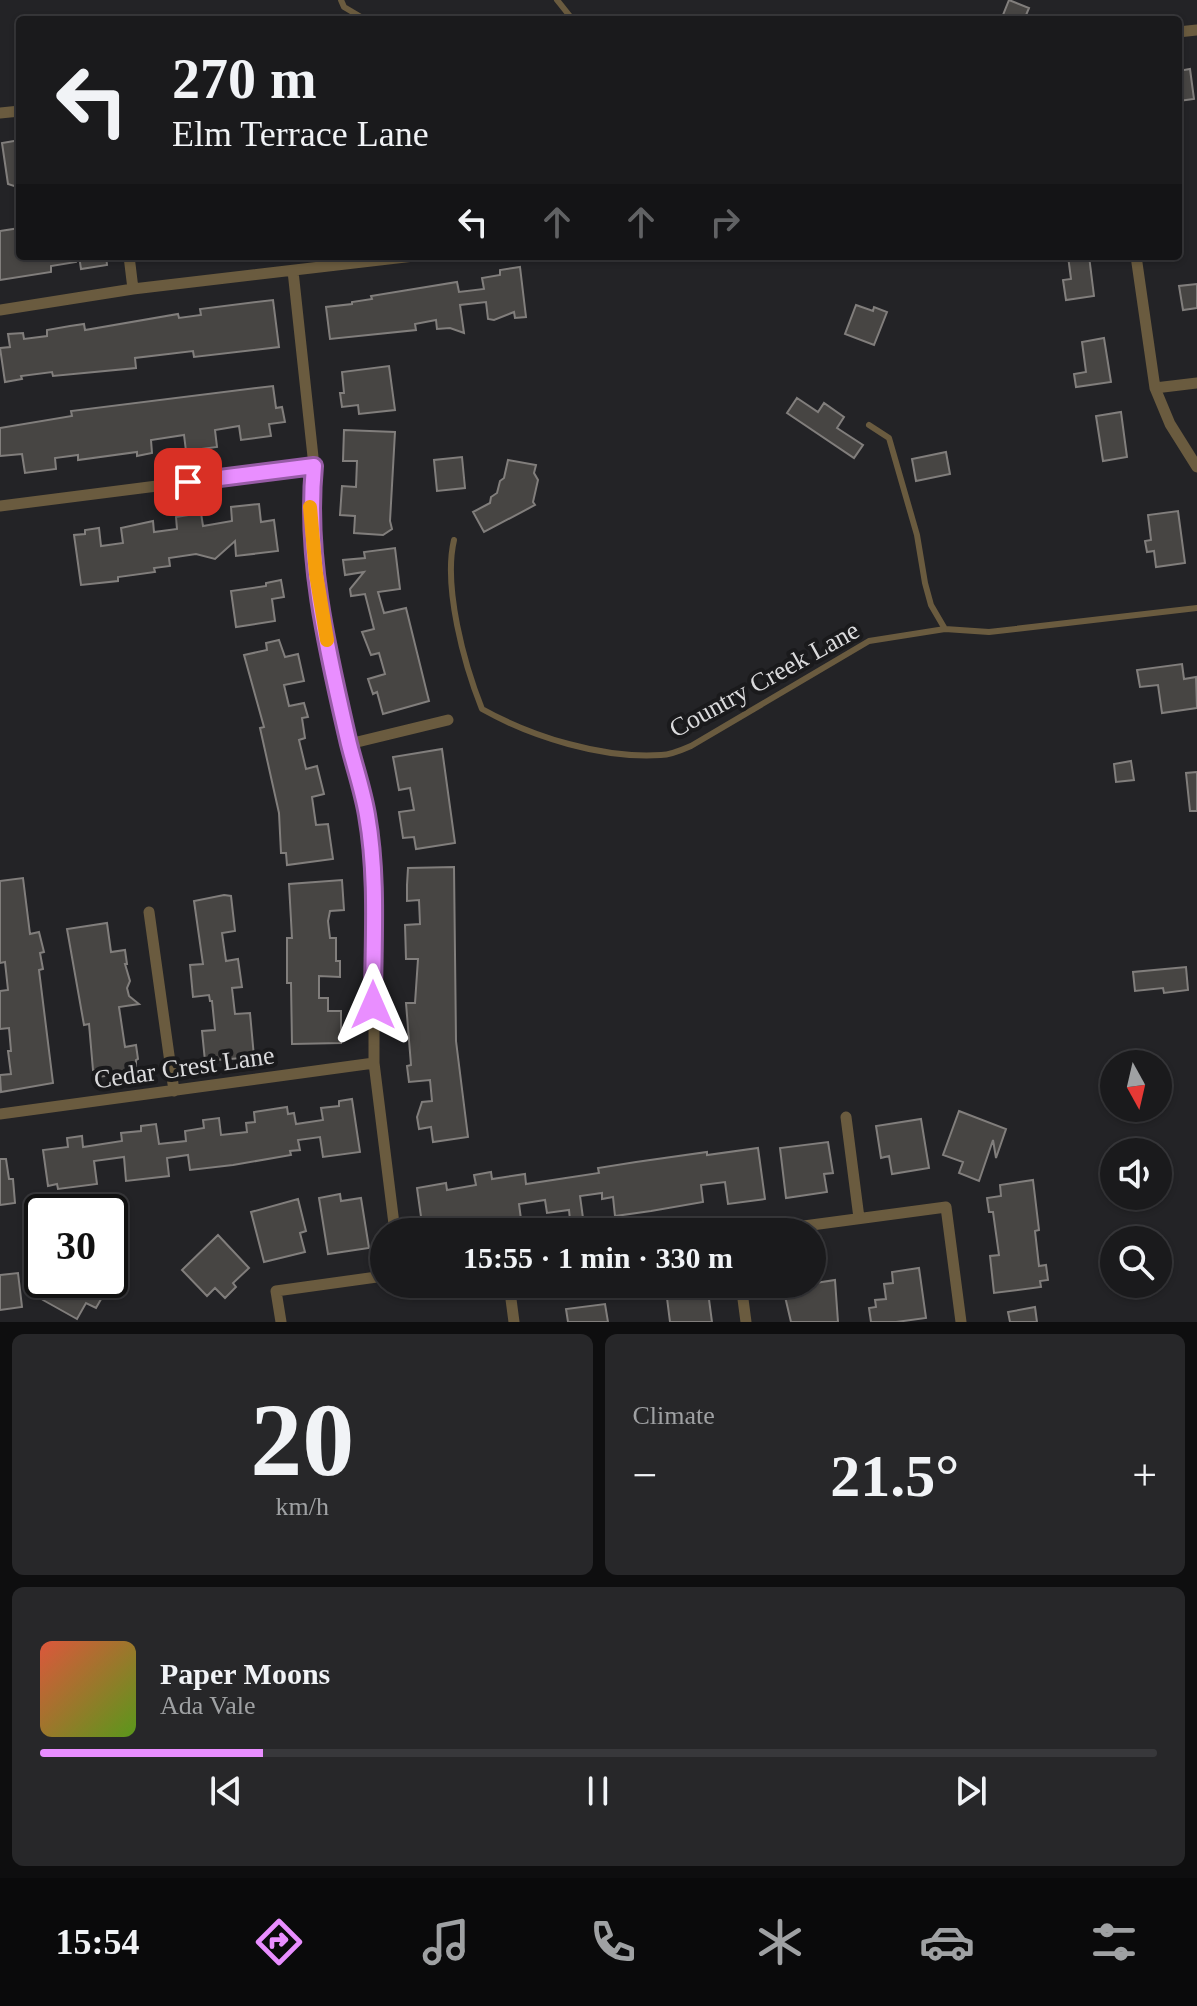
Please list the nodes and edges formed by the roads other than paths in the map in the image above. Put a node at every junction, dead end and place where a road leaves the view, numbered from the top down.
1 (341, 0) edge
2 (557, 0) edge
3 (359, 16) edge
4 (570, 16) edge
5 (129, 260) edge
6 (382, 260) edge
7 (1137, 260) edge
8 (293, 271) junction
9 (133, 289) junction
10 (0, 310) edge
11 (1197, 383) edge
12 (1155, 388) junction
13 (869, 425) dead end
14 (314, 466) junction
15 (1197, 467) edge
16 (0, 506) edge
17 (454, 540) dead end
18 (1197, 608) edge
19 (945, 629) junction
20 (448, 720) dead end
21 (349, 744) junction
22 (149, 912) dead end
23 (374, 1063) junction
24 (174, 1091) junction
25 (0, 1114) edge
26 (846, 1117) dead end
27 (393, 1218) edge
28 (859, 1218) junction
29 (826, 1223) edge
30 (370, 1278) edge
31 (511, 1298) edge
32 (743, 1298) edge
33 (281, 1322) edge
34 (514, 1322) edge
35 (746, 1322) edge
36 (961, 1322) edge

1 - 3 lane
2 - 4 lane
5 - 9 street
6 - 8 street
7 - 12 street
8 - 9 street
8 - 14 street
9 - 10 street
11 - 12 street
12 - 15 street
13 - 19 lane
14 - 16 street
14 - 21 street
17 - 19 lane, Country Creek Lane
18 - 19 lane, Country Creek Lane
20 - 21 street
21 - 23 street
22 - 24 street
23 - 24 street, Cedar Crest Lane
23 - 27 street
24 - 25 street, Cedar Crest Lane
26 - 28 street
28 - 29 street
28 - 36 street
30 - 33 street
31 - 34 street
32 - 35 street

